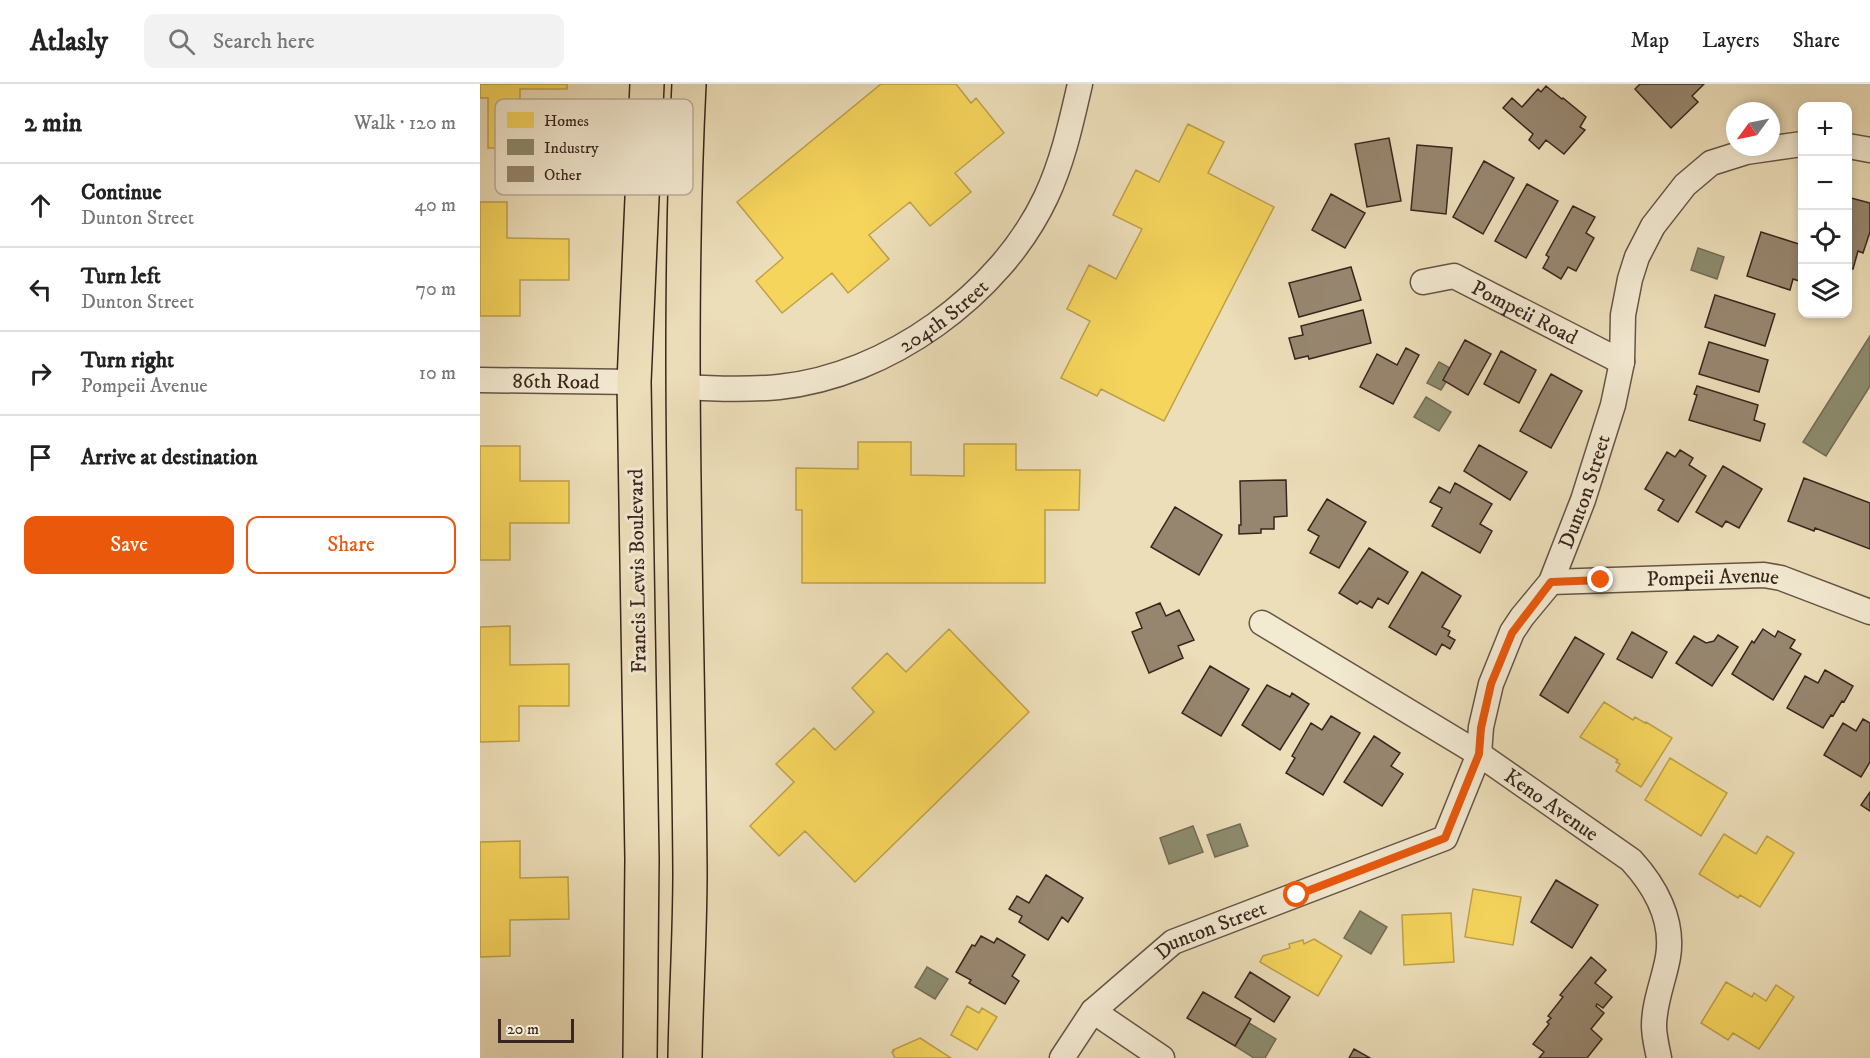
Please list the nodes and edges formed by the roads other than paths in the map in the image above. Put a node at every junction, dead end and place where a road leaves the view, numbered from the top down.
1 (647, 84) edge
2 (689, 84) edge
3 (1080, 84) edge
4 (646, 99) edge
5 (688, 99) edge
6 (1798, 145) edge
7 (1852, 147) edge
8 (1870, 150) edge
9 (642, 195) edge
10 (686, 195) edge
11 (1423, 282) dead end
12 (1622, 362) junction
13 (480, 380) edge
14 (634, 382) junction
15 (683, 387) junction
16 (1551, 582) junction
17 (1870, 612) edge
18 (1262, 623) dead end
19 (1479, 754) junction
20 (1093, 1011) junction
21 (640, 1058) edge
22 (685, 1058) edge
23 (1062, 1058) edge
24 (1162, 1058) edge
25 (1659, 1058) edge

1 - 4 main road, Francis Lewis Boulevard
2 - 5 main road
3 - 15 street, 204th Street
6 - 12 street, Dunton Street
7 - 8 street
9 - 14 main road, Francis Lewis Boulevard
10 - 15 main road
11 - 12 street, Pompeii Road
12 - 16 street, Dunton Street
13 - 14 street, 86th Road
14 - 21 main road, Francis Lewis Boulevard
15 - 22 main road
16 - 17 street, Pompeii Avenue
16 - 19 street, Dunton Street
18 - 19 street, Keno Avenue
19 - 20 street, Dunton Street
19 - 25 street, Keno Avenue
20 - 23 street, Dunton Street
20 - 24 street

